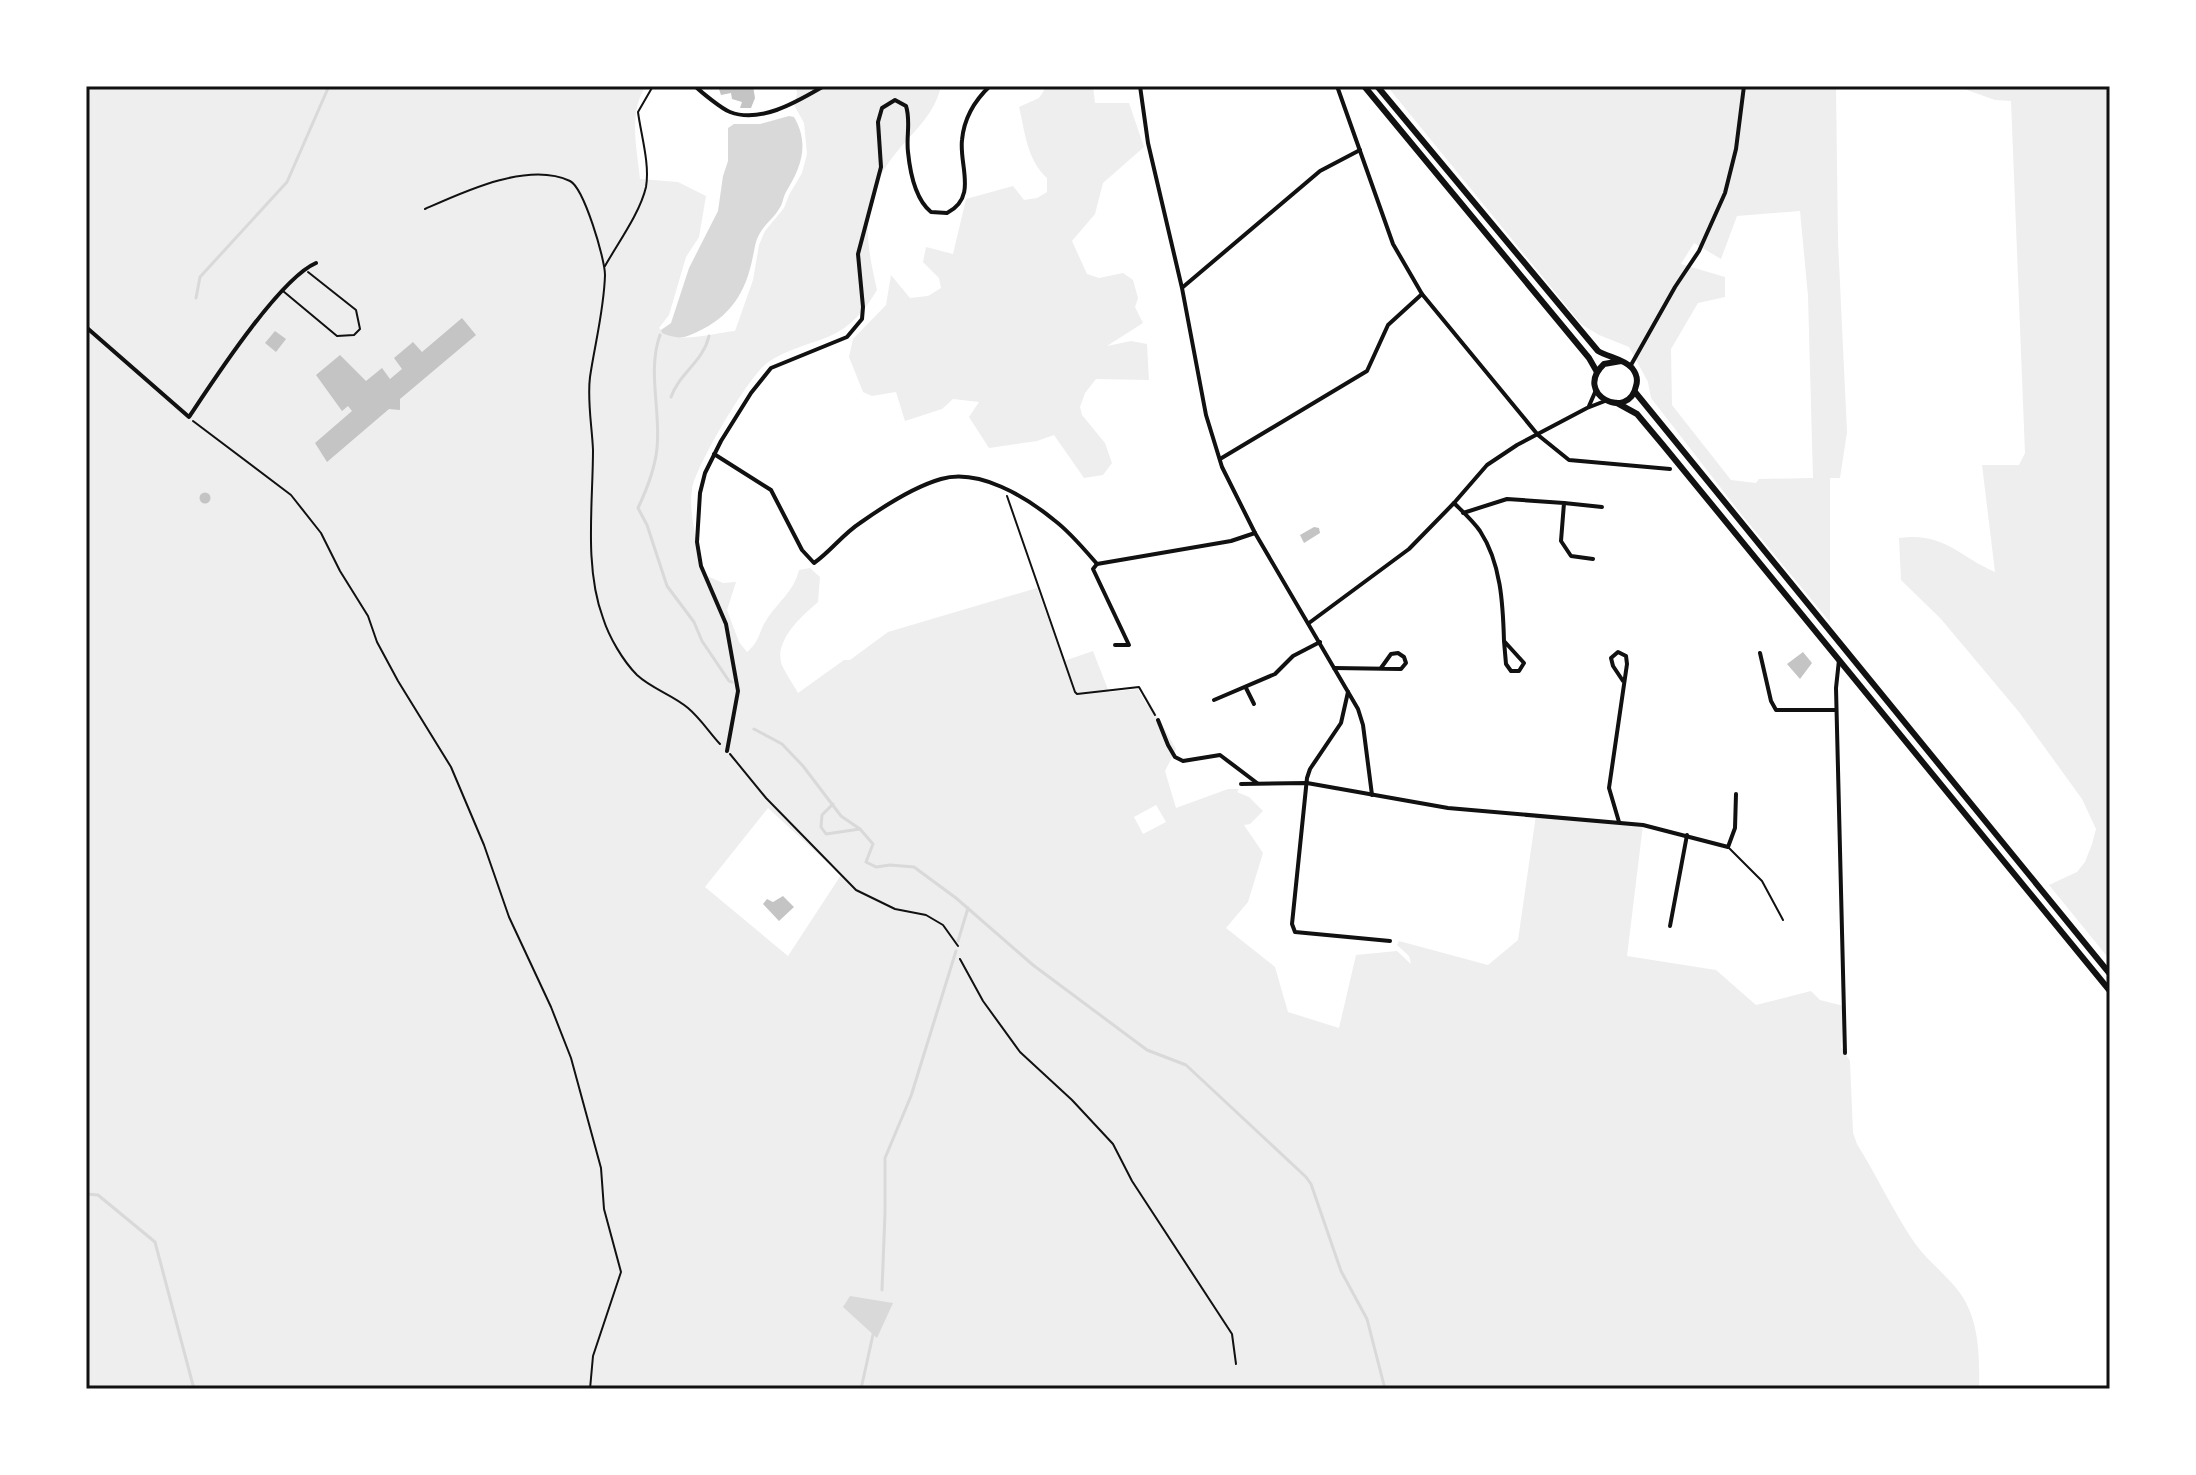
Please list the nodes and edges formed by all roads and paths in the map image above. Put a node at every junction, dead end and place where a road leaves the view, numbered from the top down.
1 (653, 86) edge
2 (695, 86) edge
3 (824, 86) edge
4 (990, 86) edge
5 (1140, 86) edge
6 (1337, 86) edge
7 (1364, 86) edge
8 (1377, 86) edge
9 (1744, 86) edge
10 (1360, 150) junction
11 (425, 209) dead end
12 (316, 263) dead end
13 (604, 267) junction
14 (303, 268) junction
15 (1182, 288) junction
16 (282, 291) junction
17 (1422, 294) junction
18 (86, 327) edge
19 (1621, 361) junction
20 (1630, 366) junction
21 (1597, 372) junction
22 (1596, 390) junction
23 (1635, 392) junction
24 (1606, 401) junction
25 (1617, 403) junction
26 (1587, 408) junction
27 (189, 417) junction
28 (1538, 435) junction
29 (714, 454) junction
30 (1220, 459) junction
31 (1670, 469) dead end
32 (1004, 489) junction
33 (1454, 503) junction
34 (1564, 503) junction
35 (1602, 507) dead end
36 (1463, 513) junction
37 (1255, 533) junction
38 (1593, 559) dead end
39 (1097, 564) junction
40 (1309, 623) junction
41 (1504, 641) junction
42 (1320, 642) junction
43 (1115, 645) dead end
44 (1760, 653) dead end
45 (1839, 659) junction
46 (1334, 668) junction
47 (1381, 668) junction
48 (1623, 681) junction
49 (1246, 688) junction
50 (1348, 692) junction
51 (1214, 700) dead end
52 (1254, 704) dead end
53 (1836, 710) junction
54 (1158, 720) joint
55 (727, 751) junction
56 (1257, 783) junction
57 (1307, 783) junction
58 (1241, 784) dead end
59 (1736, 794) dead end
60 (1372, 795) junction
61 (1619, 822) junction
62 (1687, 835) junction
63 (1728, 847) junction
64 (1783, 920) dead end
65 (1670, 926) dead end
66 (1390, 941) dead end
67 (958, 946) dead end
68 (960, 959) dead end
69 (2110, 974) edge
70 (2110, 991) edge
71 (1845, 1053) dead end
72 (1236, 1364) dead end
73 (590, 1389) edge

1 - 13 path
2 - 3 street
4 - 29 street
5 - 15 street
6 - 10 street
7 - 21 main road
8 - 19 main road
9 - 20 street
10 - 15 street
10 - 17 street
11 - 13 path
12 - 14 street
13 - 55 path
14 - 16 street
14 - 16 lane
15 - 30 street
16 - 27 street
17 - 28 street
17 - 30 street
18 - 27 street
19 - 20 main road
19 - 21 main road
20 - 23 main road
21 - 22 main road
22 - 24 main road
22 - 26 street
23 - 25 main road
23 - 69 main road
24 - 25 main road
24 - 26 street
25 - 45 main road
26 - 28 street
27 - 73 path
28 - 31 street
28 - 33 street
29 - 32 street
29 - 55 street
30 - 37 street
32 - 39 street
32 - 54 path
33 - 36 street
33 - 40 street
34 - 35 street
34 - 36 street
34 - 38 street
36 - 41 street
37 - 39 street
37 - 40 street
39 - 43 street
40 - 42 street
41 - 41 street
42 - 46 street
42 - 49 street
44 - 53 street
45 - 53 street
45 - 70 main road
46 - 47 street
46 - 50 street
47 - 47 street
48 - 48 street
48 - 61 street
49 - 51 street
49 - 52 street
50 - 57 street
50 - 60 street
53 - 71 street
54 - 56 street
55 - 67 path
56 - 57 street
56 - 58 street
57 - 60 street
57 - 66 street
59 - 63 street
60 - 61 street
61 - 62 street
62 - 63 street
62 - 65 street
63 - 64 lane
68 - 72 path

